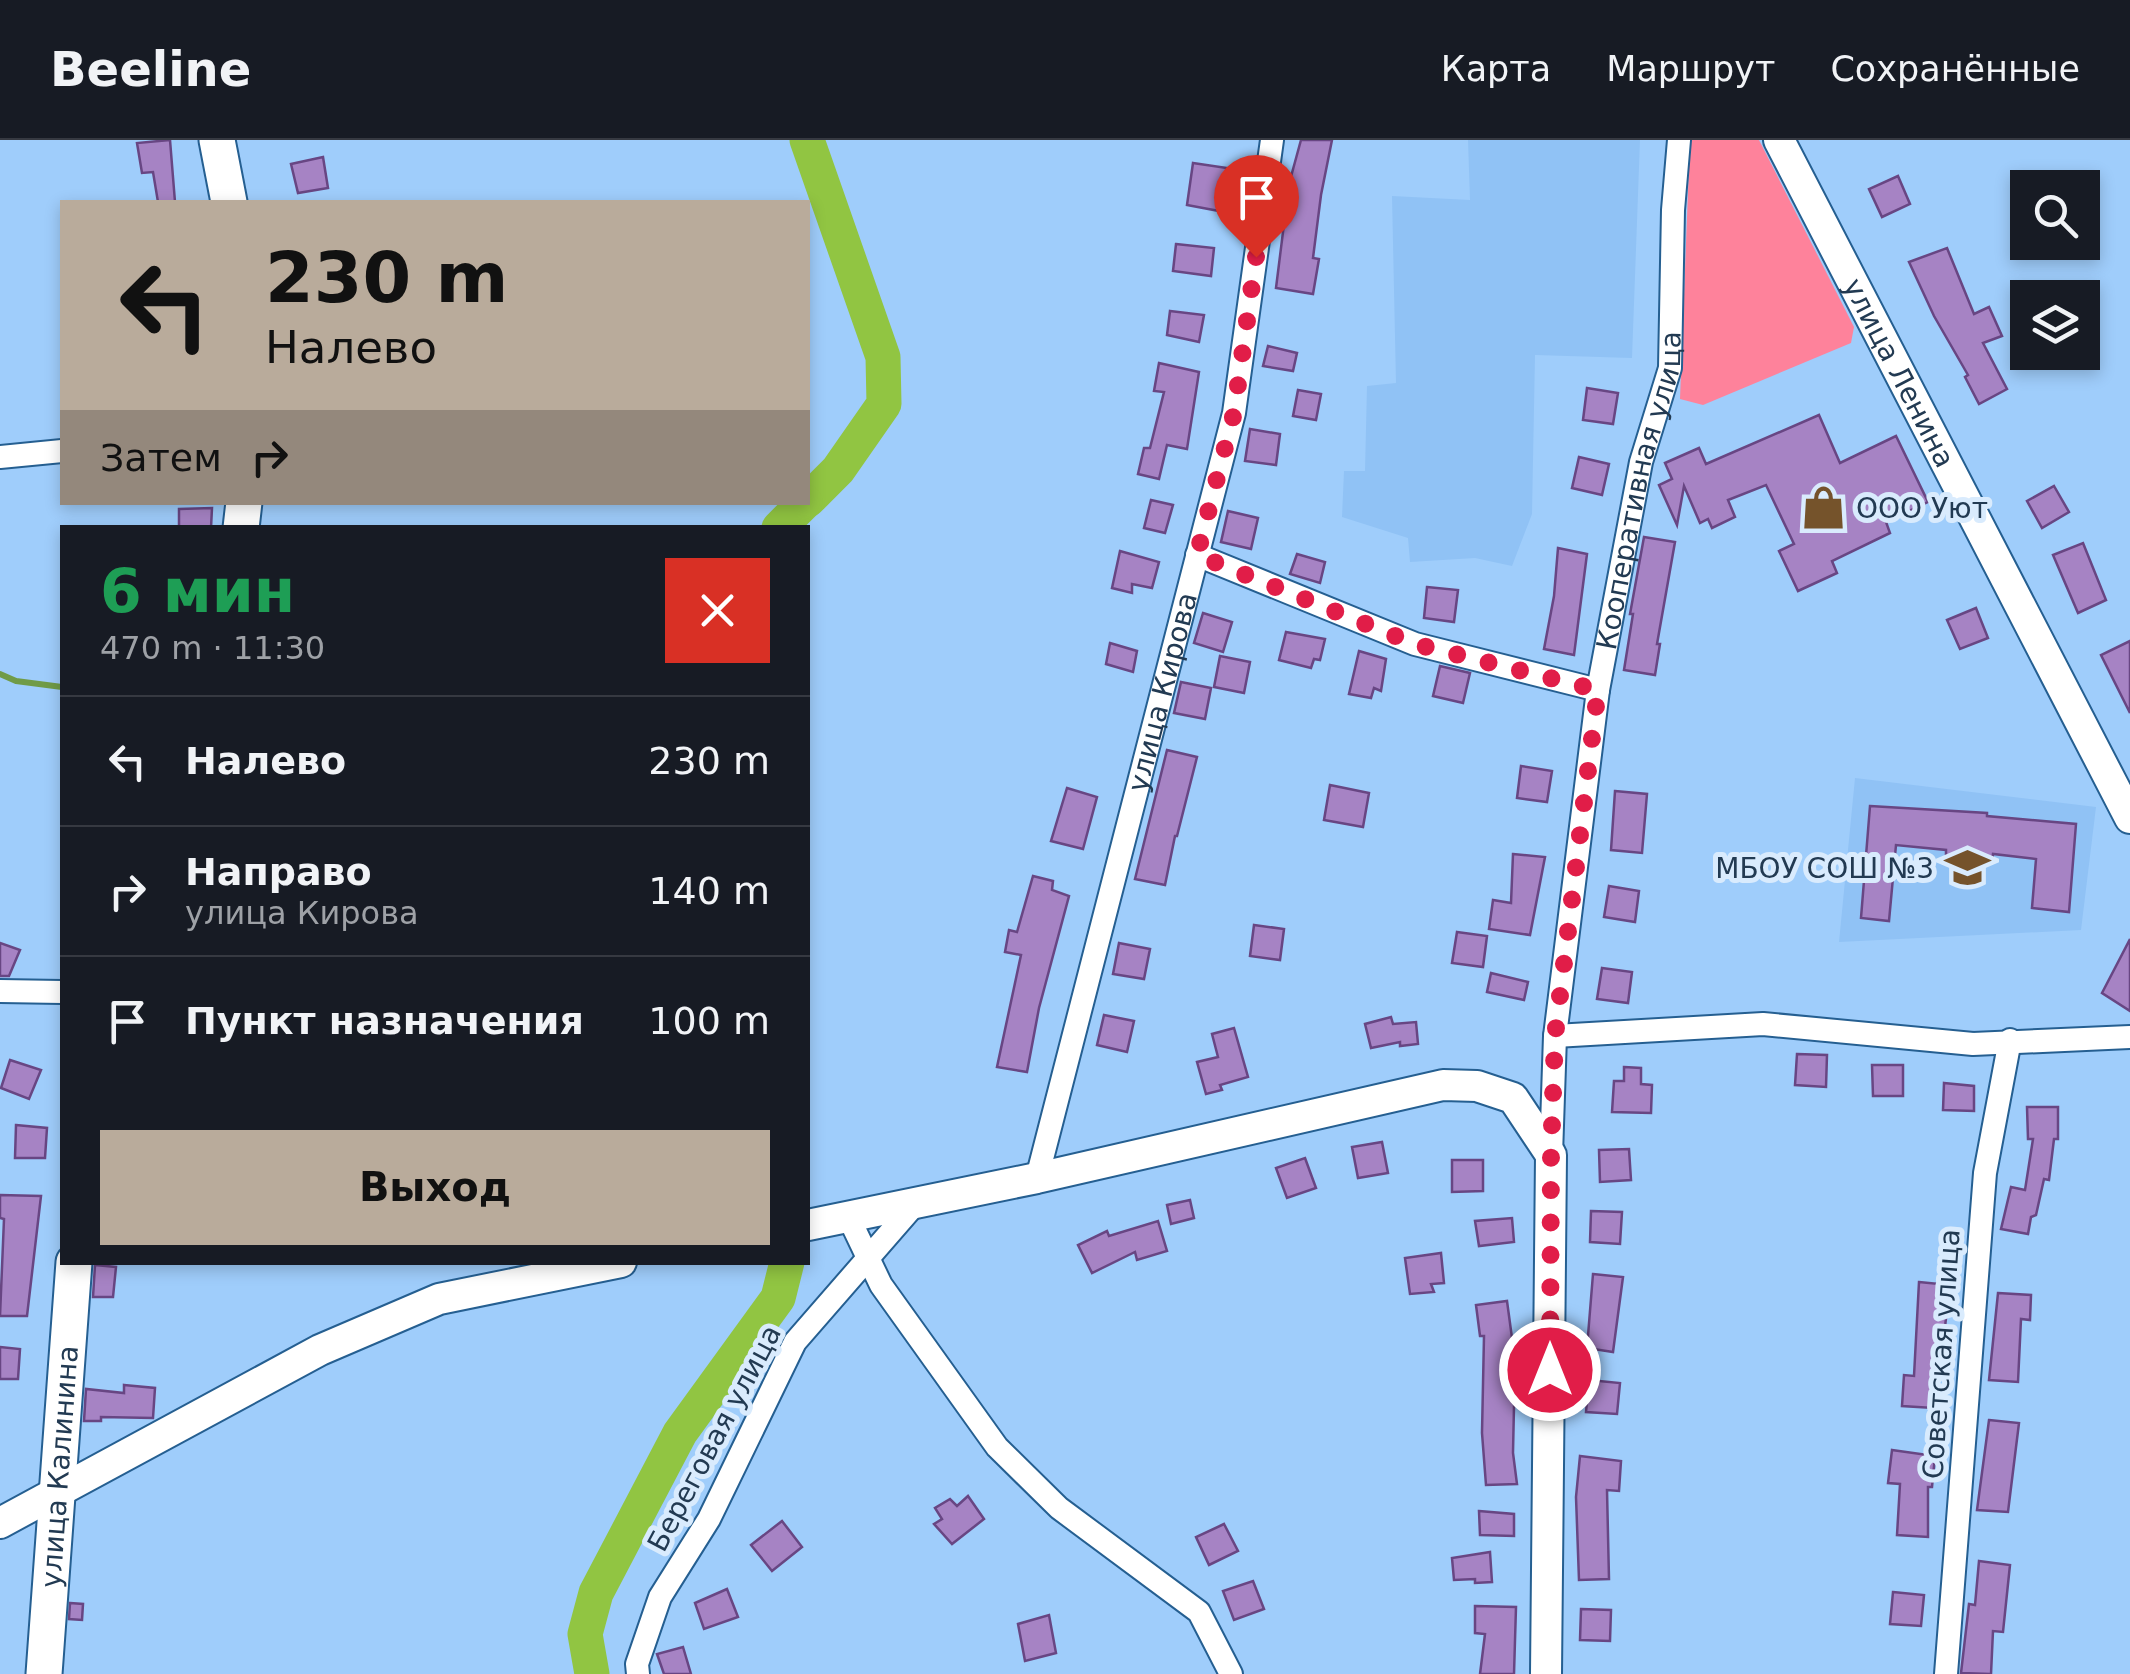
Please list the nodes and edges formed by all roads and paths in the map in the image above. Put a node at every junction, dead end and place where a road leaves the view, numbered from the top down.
1 (216, 140) edge
2 (1272, 140) edge
3 (1679, 140) edge
4 (1779, 140) edge
5 (229, 200) edge
6 (60, 451) edge
7 (0, 457) edge
8 (1197, 555) junction
9 (1598, 690) junction
10 (2130, 818) edge
11 (0, 991) edge
12 (60, 992) edge
13 (1555, 1036) junction
14 (2130, 1036) edge
15 (2010, 1040) junction
16 (1551, 1155) junction
17 (1037, 1178) junction
18 (916, 1203) junction
19 (843, 1218) junction
20 (810, 1225) edge
21 (868, 1259) junction
22 (74, 1265) edge
23 (606, 1265) edge
24 (56, 1491) junction
25 (0, 1523) edge
26 (44, 1674) edge
27 (638, 1674) edge
28 (1231, 1674) edge
29 (1546, 1674) edge
30 (1946, 1674) edge

1 - 5 main road
2 - 8 street, улица Кирова
3 - 9 street, Кооперативная улица
4 - 10 street, улица Ленина
6 - 7 street
8 - 9 street
8 - 17 street, улица Кирова
9 - 13 street, Кооперативная улица
11 - 12 street
13 - 15 street
13 - 16 street, Кооперативная улица
14 - 15 street
15 - 30 street, Советская улица
16 - 17 street
16 - 29 street, Кооперативная улица
17 - 18 street
18 - 19 street
18 - 21 street, Береговая улица
19 - 20 street
19 - 21 street
21 - 27 street, Береговая улица
21 - 28 street
22 - 24 main road, улица Калинина
23 - 24 street
24 - 25 street
24 - 26 main road, улица Калинина

